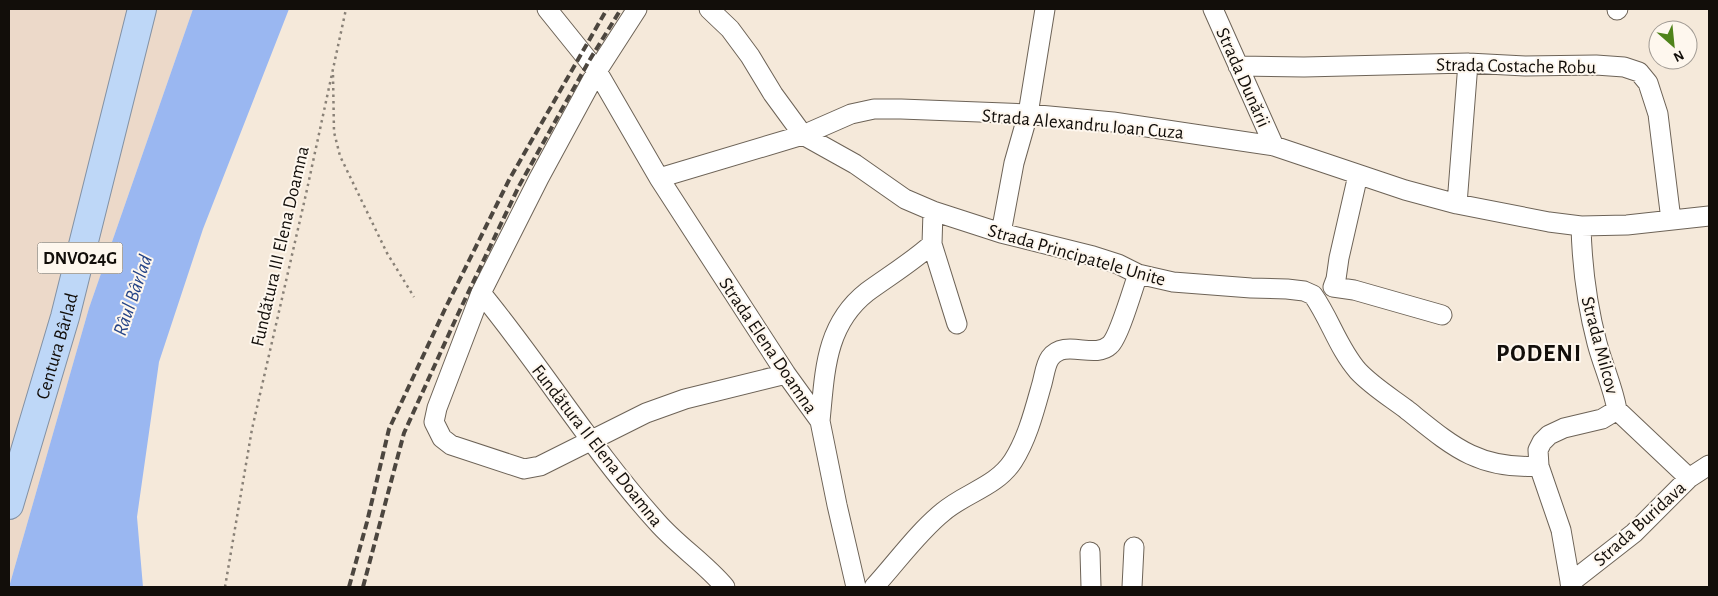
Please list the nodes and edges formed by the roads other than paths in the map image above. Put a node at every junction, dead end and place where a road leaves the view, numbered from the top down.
1 (131, 9) edge
2 (142, 9) edge
3 (547, 9) edge
4 (637, 9) edge
5 (709, 9) edge
6 (1045, 9) edge
7 (1213, 9) edge
8 (1468, 63) junction
9 (1238, 66) junction
10 (596, 71) junction
11 (1028, 114) junction
12 (803, 135) junction
13 (1274, 146) junction
14 (1358, 175) junction
15 (658, 178) junction
16 (1456, 204) junction
17 (933, 210) junction
18 (1709, 216) edge
19 (1671, 220) junction
20 (1581, 226) junction
21 (1001, 233) junction
22 (932, 244) junction
23 (1138, 274) junction
24 (1333, 287) junction
25 (481, 293) junction
26 (1313, 295) junction
27 (1442, 315) dead end
28 (957, 324) dead end
29 (786, 374) junction
30 (1617, 410) junction
31 (820, 421) junction
32 (591, 440) junction
33 (1709, 465) edge
34 (1539, 466) junction
35 (9, 467) edge
36 (1689, 478) junction
37 (9, 505) edge
38 (1134, 547) dead end
39 (1090, 552) dead end
40 (1571, 585) edge
41 (725, 587) edge
42 (856, 587) edge
43 (874, 587) edge
44 (1091, 587) edge
45 (1132, 587) edge

1 - 35 street
2 - 37 highway, Centura Bârlad / DNVO24G
3 - 10 street
4 - 10 street
5 - 12 street
6 - 11 street
7 - 9 street, Strada Dunării
8 - 9 street, Strada Costache Robu
8 - 16 street
8 - 19 street, Strada Costache Robu
9 - 13 street, Strada Dunării
10 - 15 street
10 - 25 street
11 - 12 street, Strada Alexandru Ioan Cuza
11 - 13 street, Strada Alexandru Ioan Cuza
11 - 21 street
12 - 15 street, Strada Alexandru Ioan Cuza
12 - 17 street, Strada Principatele Unite
13 - 14 street, Strada Alexandru Ioan Cuza
14 - 16 street, Strada Alexandru Ioan Cuza
14 - 24 street
15 - 29 street, Strada Elena Doamna
16 - 20 street, Strada Alexandru Ioan Cuza
17 - 21 street, Strada Principatele Unite
17 - 22 street
18 - 19 street, Strada Alexandru Ioan Cuza
19 - 20 street, Strada Alexandru Ioan Cuza
20 - 30 street, Strada Milcov
21 - 23 street, Strada Principatele Unite
22 - 28 street
22 - 31 street
23 - 26 street, Strada Principatele Unite
23 - 43 street
24 - 26 street
24 - 27 street
25 - 32 street, Fundătura II Elena Doamna
25 - 32 street
26 - 34 street
29 - 31 street, Strada Elena Doamna
29 - 32 street
30 - 34 street, Strada Milcov
30 - 36 street
31 - 42 street, Strada Elena Doamna
32 - 41 street, Fundătura II Elena Doamna
33 - 36 street, Strada Buridava
34 - 40 street, Strada Milcov
36 - 40 street, Strada Buridava
38 - 45 street
39 - 44 street

